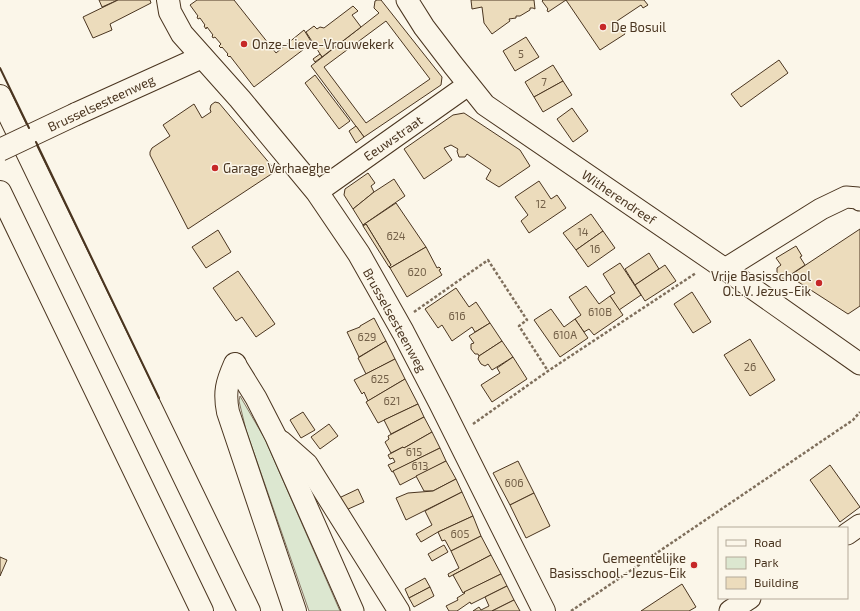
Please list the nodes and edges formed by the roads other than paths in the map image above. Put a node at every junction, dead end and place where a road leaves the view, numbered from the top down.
1 (168, 0) edge
2 (407, 0) edge
3 (202, 57) junction
4 (468, 85) junction
5 (0, 96) edge
6 (0, 150) edge
7 (0, 192) edge
8 (317, 192) junction
9 (860, 200) edge
10 (720, 266) junction
11 (235, 364) joint
12 (860, 364) edge
13 (276, 437) junction
14 (860, 526) edge
15 (848, 533) edge
16 (748, 599) edge
17 (202, 611) edge
18 (249, 611) edge
19 (295, 611) edge
20 (353, 611) edge
21 (399, 611) edge
22 (544, 611) edge
23 (730, 611) edge

1 - 3 main road, Brusselsesteenweg
2 - 4 street, Witherendreef
3 - 6 main road, Brusselsesteenweg, bridge
3 - 8 main road, Brusselsesteenweg
4 - 8 street, Eeuwstraat
4 - 10 street, Witherendreef
5 - 18 main road
7 - 17 main road
8 - 22 main road, Brusselsesteenweg
9 - 10 street
10 - 12 street, Witherendreef
11 - 13 street
11 - 19 main road
13 - 20 street
13 - 21 street
14 - 15 street
16 - 23 street

